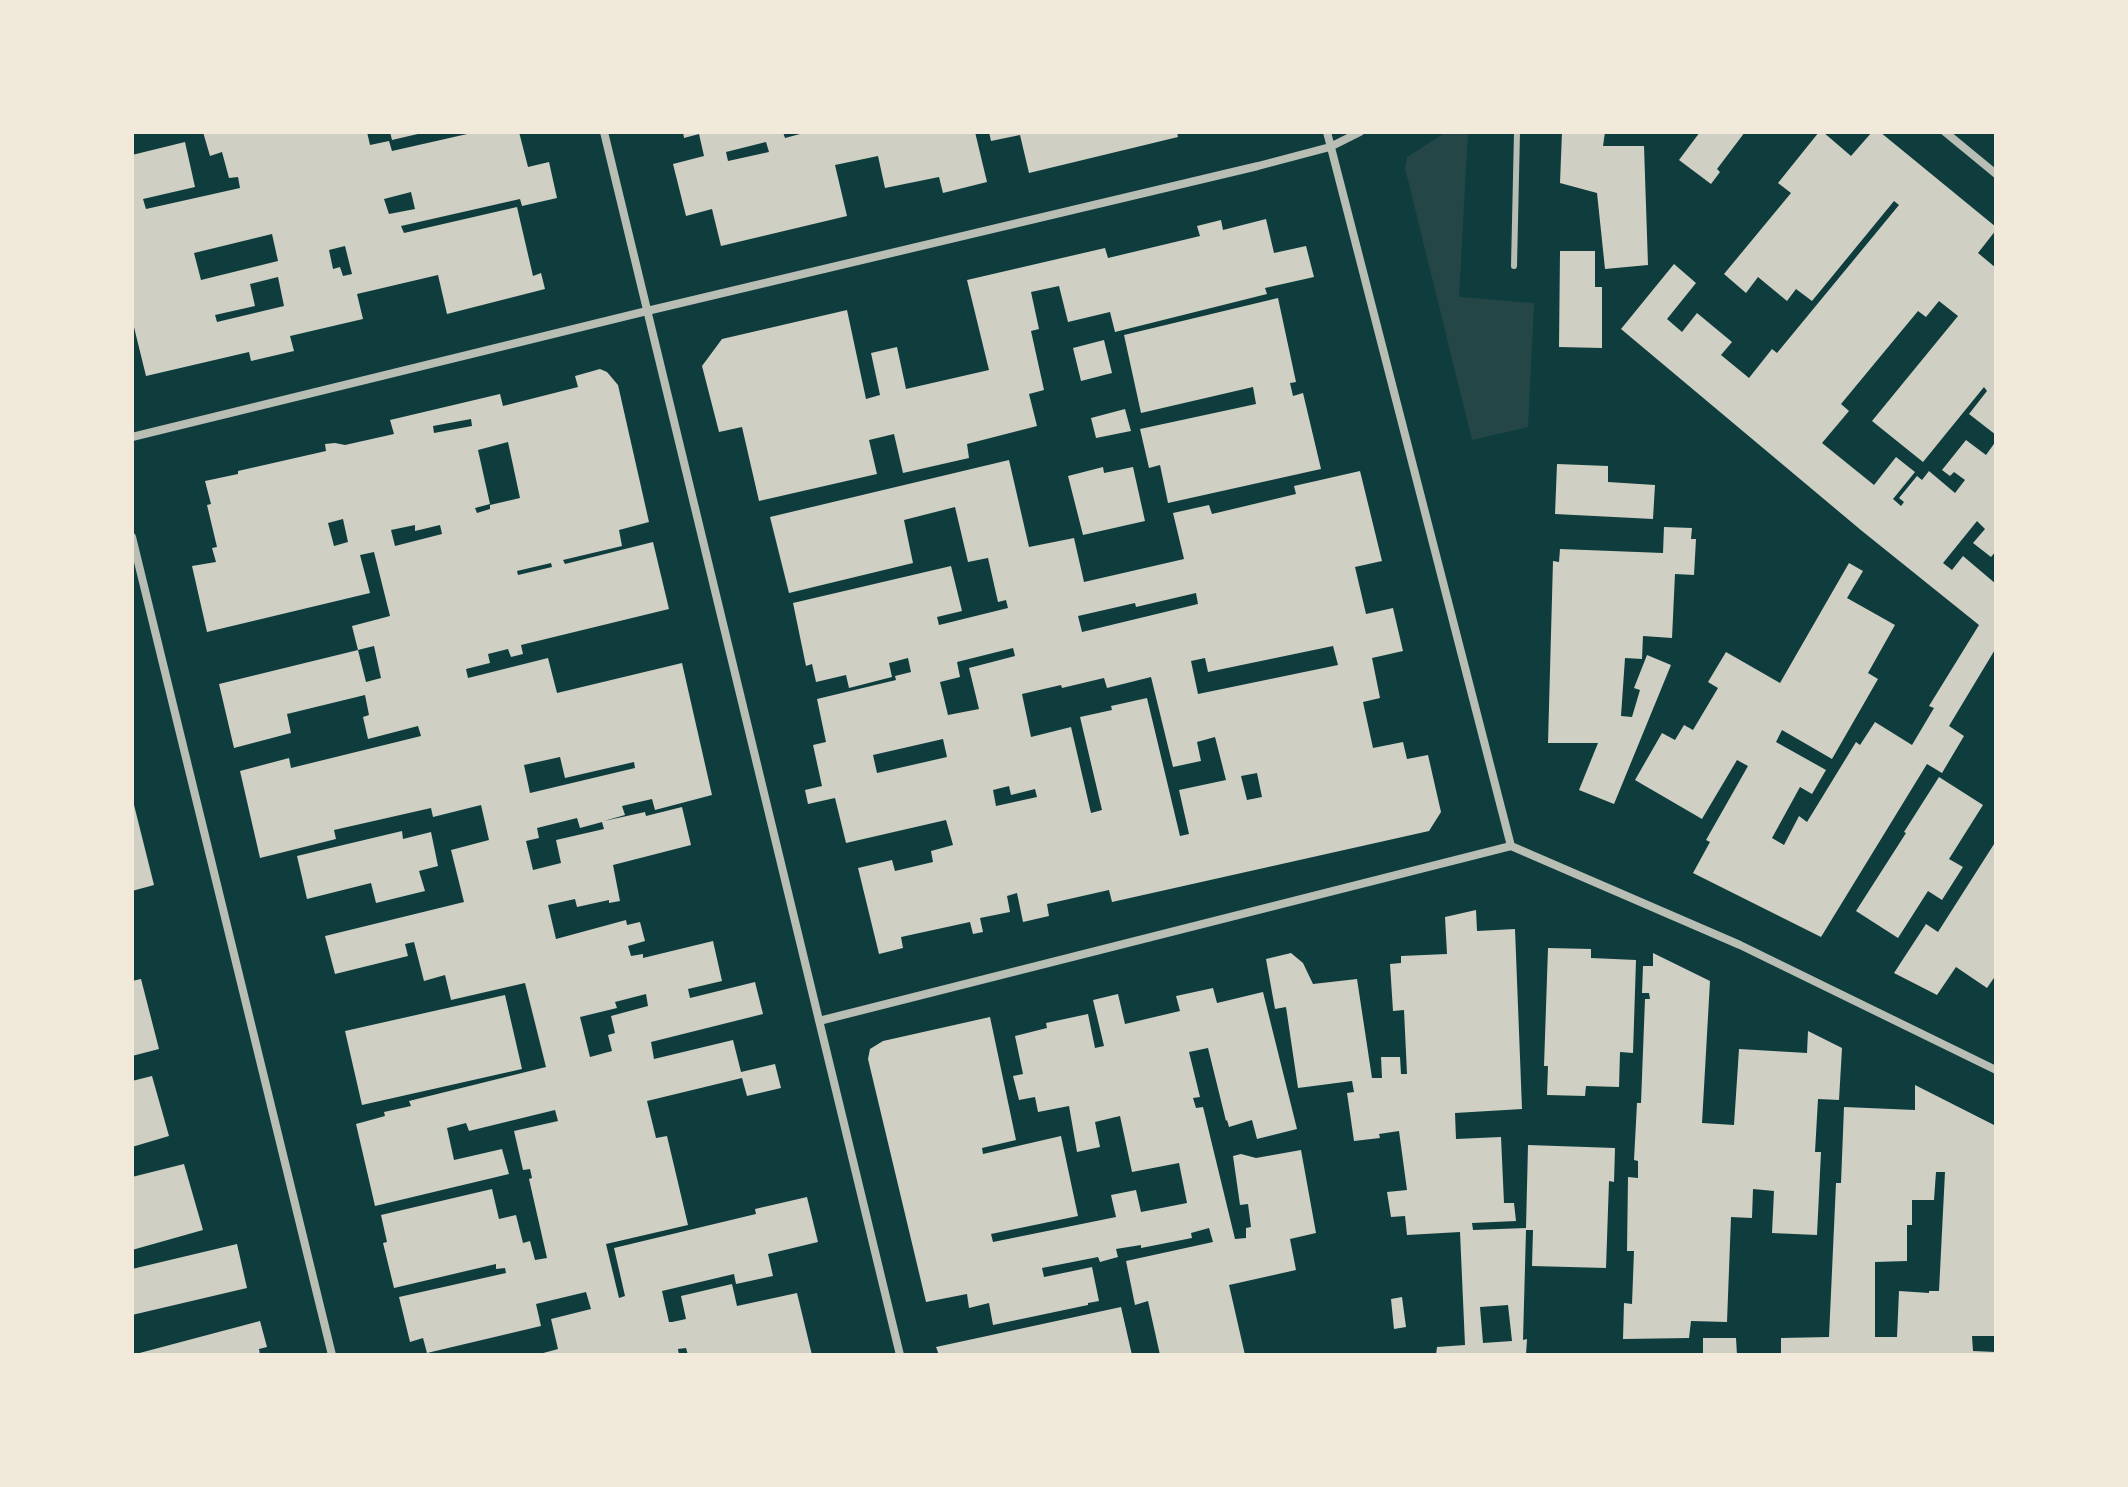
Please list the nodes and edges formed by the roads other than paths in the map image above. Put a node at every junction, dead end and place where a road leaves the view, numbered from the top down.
1 (604, 132) edge
2 (1327, 132) edge
3 (1360, 132) edge
4 (1517, 132) edge
5 (1945, 132) edge
6 (1330, 147) junction
7 (1996, 174) edge
8 (1514, 266) dead end
9 (647, 311) junction
10 (132, 437) edge
11 (132, 537) edge
12 (1511, 846) junction
13 (819, 1021) junction
14 (1996, 1070) edge
15 (332, 1355) edge
16 (900, 1355) edge

1 - 9 street
2 - 6 street
3 - 6 street
4 - 8 lane
5 - 7 street
6 - 9 street
6 - 12 street
9 - 10 street
9 - 13 street
11 - 15 street
12 - 13 street
12 - 14 street
13 - 16 street

